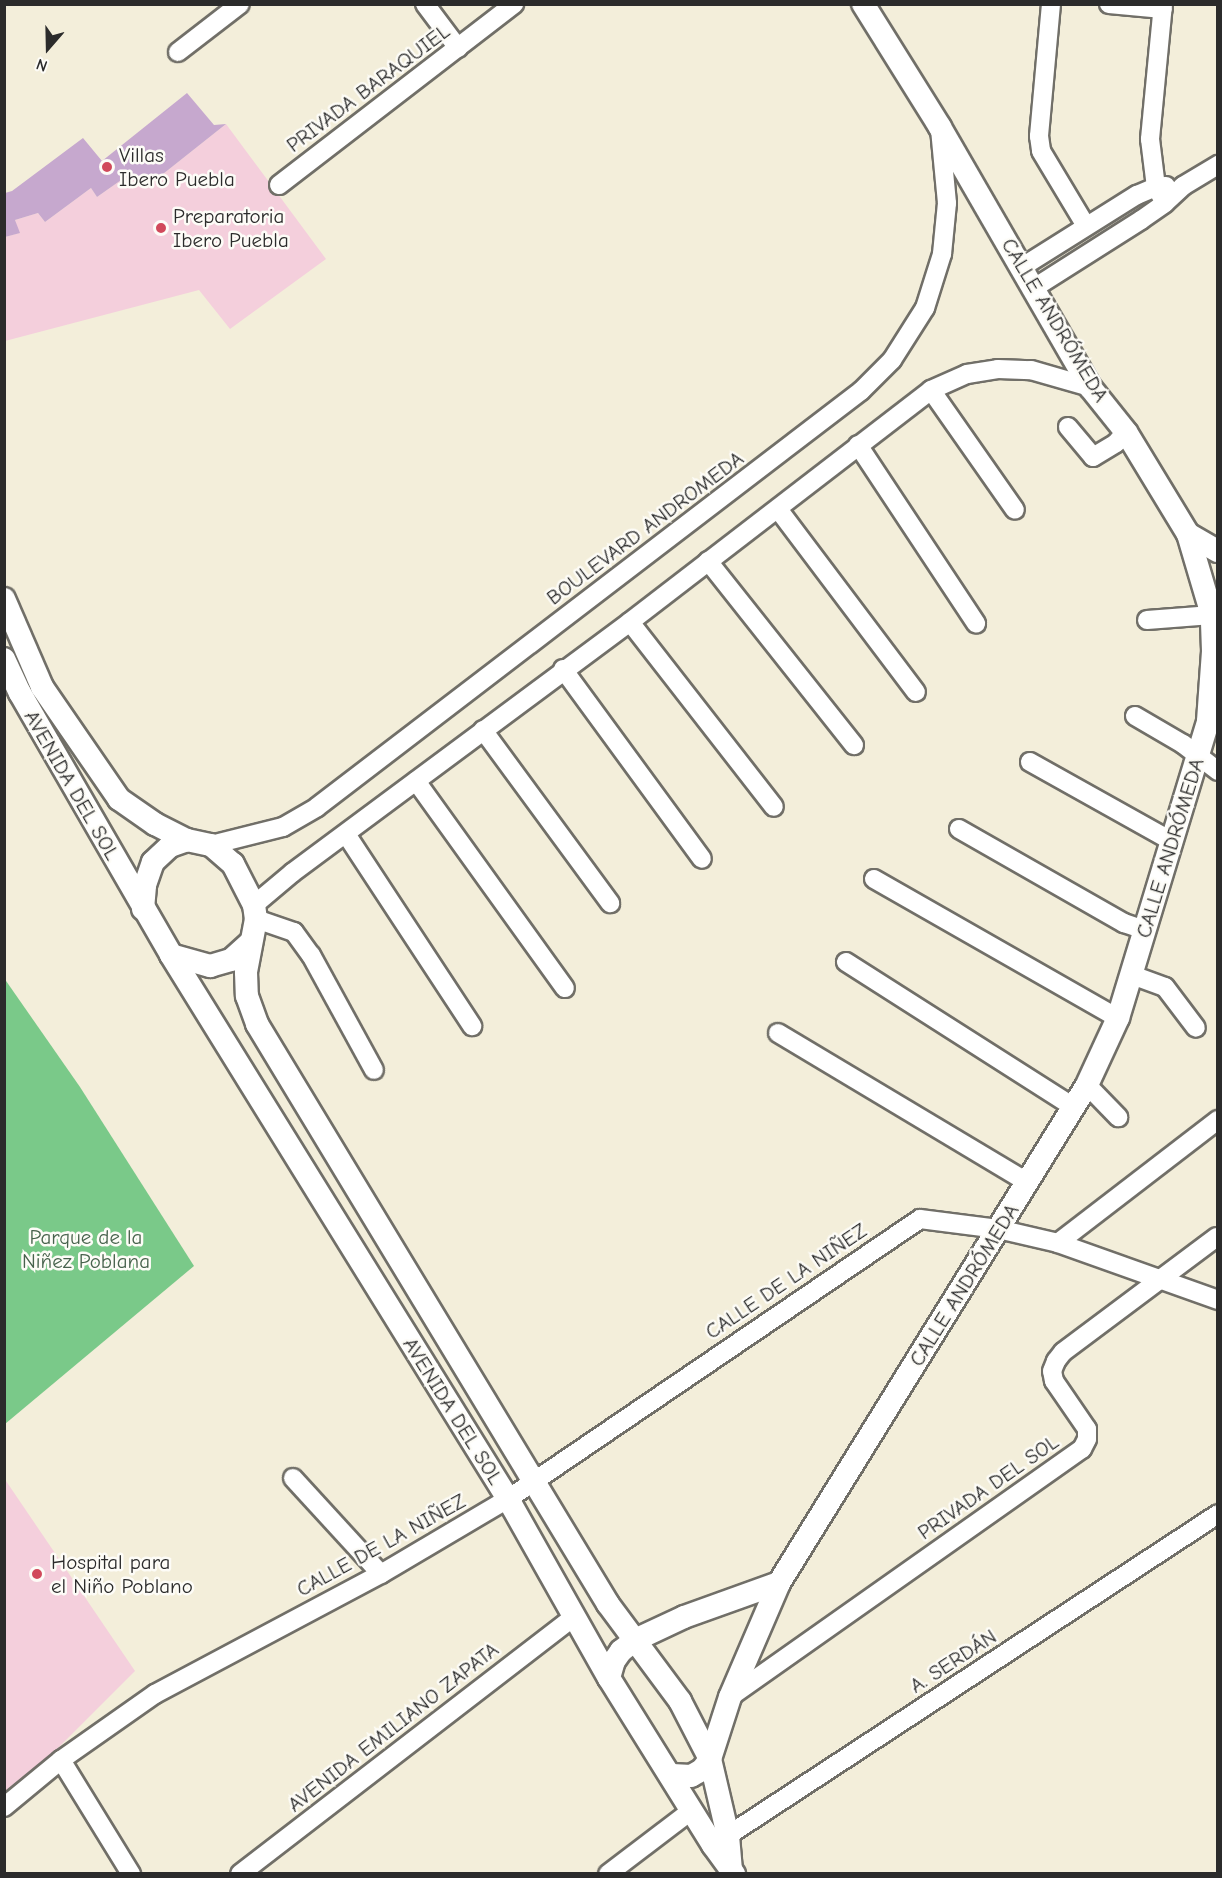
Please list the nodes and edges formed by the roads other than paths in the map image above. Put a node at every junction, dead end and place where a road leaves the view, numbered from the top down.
1 (240, 4) edge
2 (425, 4) edge
3 (514, 4) edge
4 (863, 4) edge
5 (1051, 4) edge
6 (1109, 4) edge
7 (1163, 7) edge
8 (458, 48) junction
9 (178, 52) dead end
10 (940, 127) junction
11 (1218, 165) edge
12 (279, 184) dead end
13 (1183, 186) junction
14 (1156, 187) junction
15 (1165, 203) junction
16 (1086, 226) junction
17 (1022, 267) junction
18 (1034, 288) junction
19 (1090, 387) junction
20 (932, 390) junction
21 (1068, 427) dead end
22 (1126, 432) junction
23 (858, 445) junction
24 (778, 509) junction
25 (1015, 510) dead end
26 (1188, 534) junction
27 (1218, 551) edge
28 (708, 561) junction
29 (4, 599) edge
30 (1212, 615) junction
31 (1147, 620) dead end
32 (630, 622) junction
33 (976, 623) dead end
34 (4, 659) edge
35 (563, 669) junction
36 (916, 692) dead end
37 (1135, 716) dead end
38 (1213, 719) edge
39 (483, 730) junction
40 (854, 745) dead end
41 (1198, 754) junction
42 (1030, 762) dead end
43 (1218, 771) edge
44 (416, 781) junction
45 (774, 807) dead end
46 (959, 829) dead end
47 (346, 834) junction
48 (187, 840) junction
49 (1173, 842) junction
50 (211, 845) junction
51 (702, 858) dead end
52 (874, 879) dead end
53 (610, 903) dead end
54 (143, 909) junction
55 (255, 912) junction
56 (1144, 930) junction
57 (250, 943) junction
58 (171, 955) junction
59 (846, 962) dead end
60 (1132, 975) junction
61 (565, 988) dead end
62 (1118, 1018) junction
63 (472, 1026) dead end
64 (1196, 1028) dead end
65 (778, 1033) dead end
66 (374, 1070) dead end
67 (1087, 1084) junction
68 (1074, 1107) junction
69 (1118, 1117) dead end
70 (1218, 1120) edge
71 (1028, 1182) junction
72 (998, 1229) junction
73 (1217, 1237) edge
74 (1058, 1243) junction
75 (1160, 1280) junction
76 (1218, 1300) edge
77 (292, 1478) dead end
78 (535, 1480) junction
79 (508, 1499) junction
80 (1218, 1514) edge
81 (381, 1574) junction
82 (779, 1583) junction
83 (574, 1617) junction
84 (635, 1640) junction
85 (609, 1678) junction
86 (730, 1697) junction
87 (710, 1759) junction
88 (61, 1760) junction
89 (672, 1775) junction
90 (4, 1807) edge
91 (692, 1810) junction
92 (720, 1840) junction
93 (733, 1871) edge
94 (131, 1874) edge
95 (240, 1874) edge
96 (608, 1874) edge

1 - 9 street
2 - 8 street
3 - 8 street, PRIVADA BARAQUIEL
4 - 10 main road, CALLE ANDRÓMEDA
5 - 16 street
6 - 7 street
7 - 14 street
8 - 12 street, PRIVADA BARAQUIEL
10 - 17 main road, CALLE ANDRÓMEDA
10 - 50 street, BOULEVARD ANDROMEDA
11 - 13 street
13 - 14 street
13 - 15 street
14 - 15 street
14 - 16 street
15 - 18 street
16 - 17 street
17 - 18 main road, CALLE ANDRÓMEDA
18 - 19 main road, CALLE ANDRÓMEDA
19 - 20 street
19 - 22 main road, CALLE ANDRÓMEDA
20 - 23 street
20 - 25 street
21 - 22 street
22 - 26 main road, CALLE ANDRÓMEDA
23 - 24 street
23 - 33 street
24 - 28 street
24 - 36 street
26 - 27 main road
26 - 30 main road, CALLE ANDRÓMEDA
28 - 32 street
28 - 40 street
29 - 48 main road, AVENIDA DEL SOL
30 - 31 street
30 - 38 main road, CALLE ANDRÓMEDA
32 - 35 street
32 - 45 street
34 - 54 main road, AVENIDA DEL SOL
35 - 39 street
35 - 51 street
37 - 41 street
38 - 41 main road, CALLE ANDRÓMEDA
39 - 44 street
39 - 53 street
41 - 43 street
41 - 49 main road, CALLE ANDRÓMEDA
42 - 49 street
44 - 47 street
44 - 61 street
46 - 56 street
47 - 55 street
47 - 63 street
48 - 50 main road
48 - 54 main road
49 - 56 main road, CALLE ANDRÓMEDA
50 - 55 main road
52 - 62 street
54 - 58 main road
55 - 57 main road
55 - 66 street
56 - 60 main road, CALLE ANDRÓMEDA
57 - 58 main road
57 - 78 main road, AVENIDA DEL SOL
58 - 79 main road, AVENIDA DEL SOL
59 - 68 street
60 - 62 main road, CALLE ANDRÓMEDA
60 - 64 street
62 - 67 main road, CALLE ANDRÓMEDA
65 - 71 street
67 - 68 main road, CALLE ANDRÓMEDA
67 - 69 street
68 - 71 main road, CALLE ANDRÓMEDA
70 - 74 street
71 - 72 main road, CALLE ANDRÓMEDA
72 - 74 street, CALLE DE LA NIÑEZ
72 - 78 street, CALLE DE LA NIÑEZ
72 - 82 main road, CALLE ANDRÓMEDA
73 - 75 street
74 - 75 street, CALLE DE LA NIÑEZ
75 - 76 street, CALLE DE LA NIÑEZ
75 - 86 street, PRIVADA DEL SOL
77 - 81 street
78 - 79 street, CALLE DE LA NIÑEZ
78 - 84 main road, AVENIDA DEL SOL
79 - 81 street, CALLE DE LA NIÑEZ
79 - 83 main road, AVENIDA DEL SOL
80 - 92 street, A. SERDÁN
81 - 88 street, CALLE DE LA NIÑEZ
82 - 84 main road
82 - 86 main road, CALLE ANDRÓMEDA
83 - 85 main road, AVENIDA DEL SOL
83 - 95 street, AVENIDA EMILIANO ZAPATA
84 - 85 main road
84 - 87 main road, AVENIDA DEL SOL
85 - 89 main road, AVENIDA DEL SOL
86 - 87 main road, CALLE ANDRÓMEDA
87 - 89 main road
87 - 92 main road, AVENIDA DEL SOL
88 - 90 street, CALLE DE LA NIÑEZ
88 - 94 street
89 - 91 main road, AVENIDA DEL SOL
91 - 92 main road, AVENIDA DEL SOL
91 - 96 street
92 - 93 main road, AVENIDA DEL SOL

